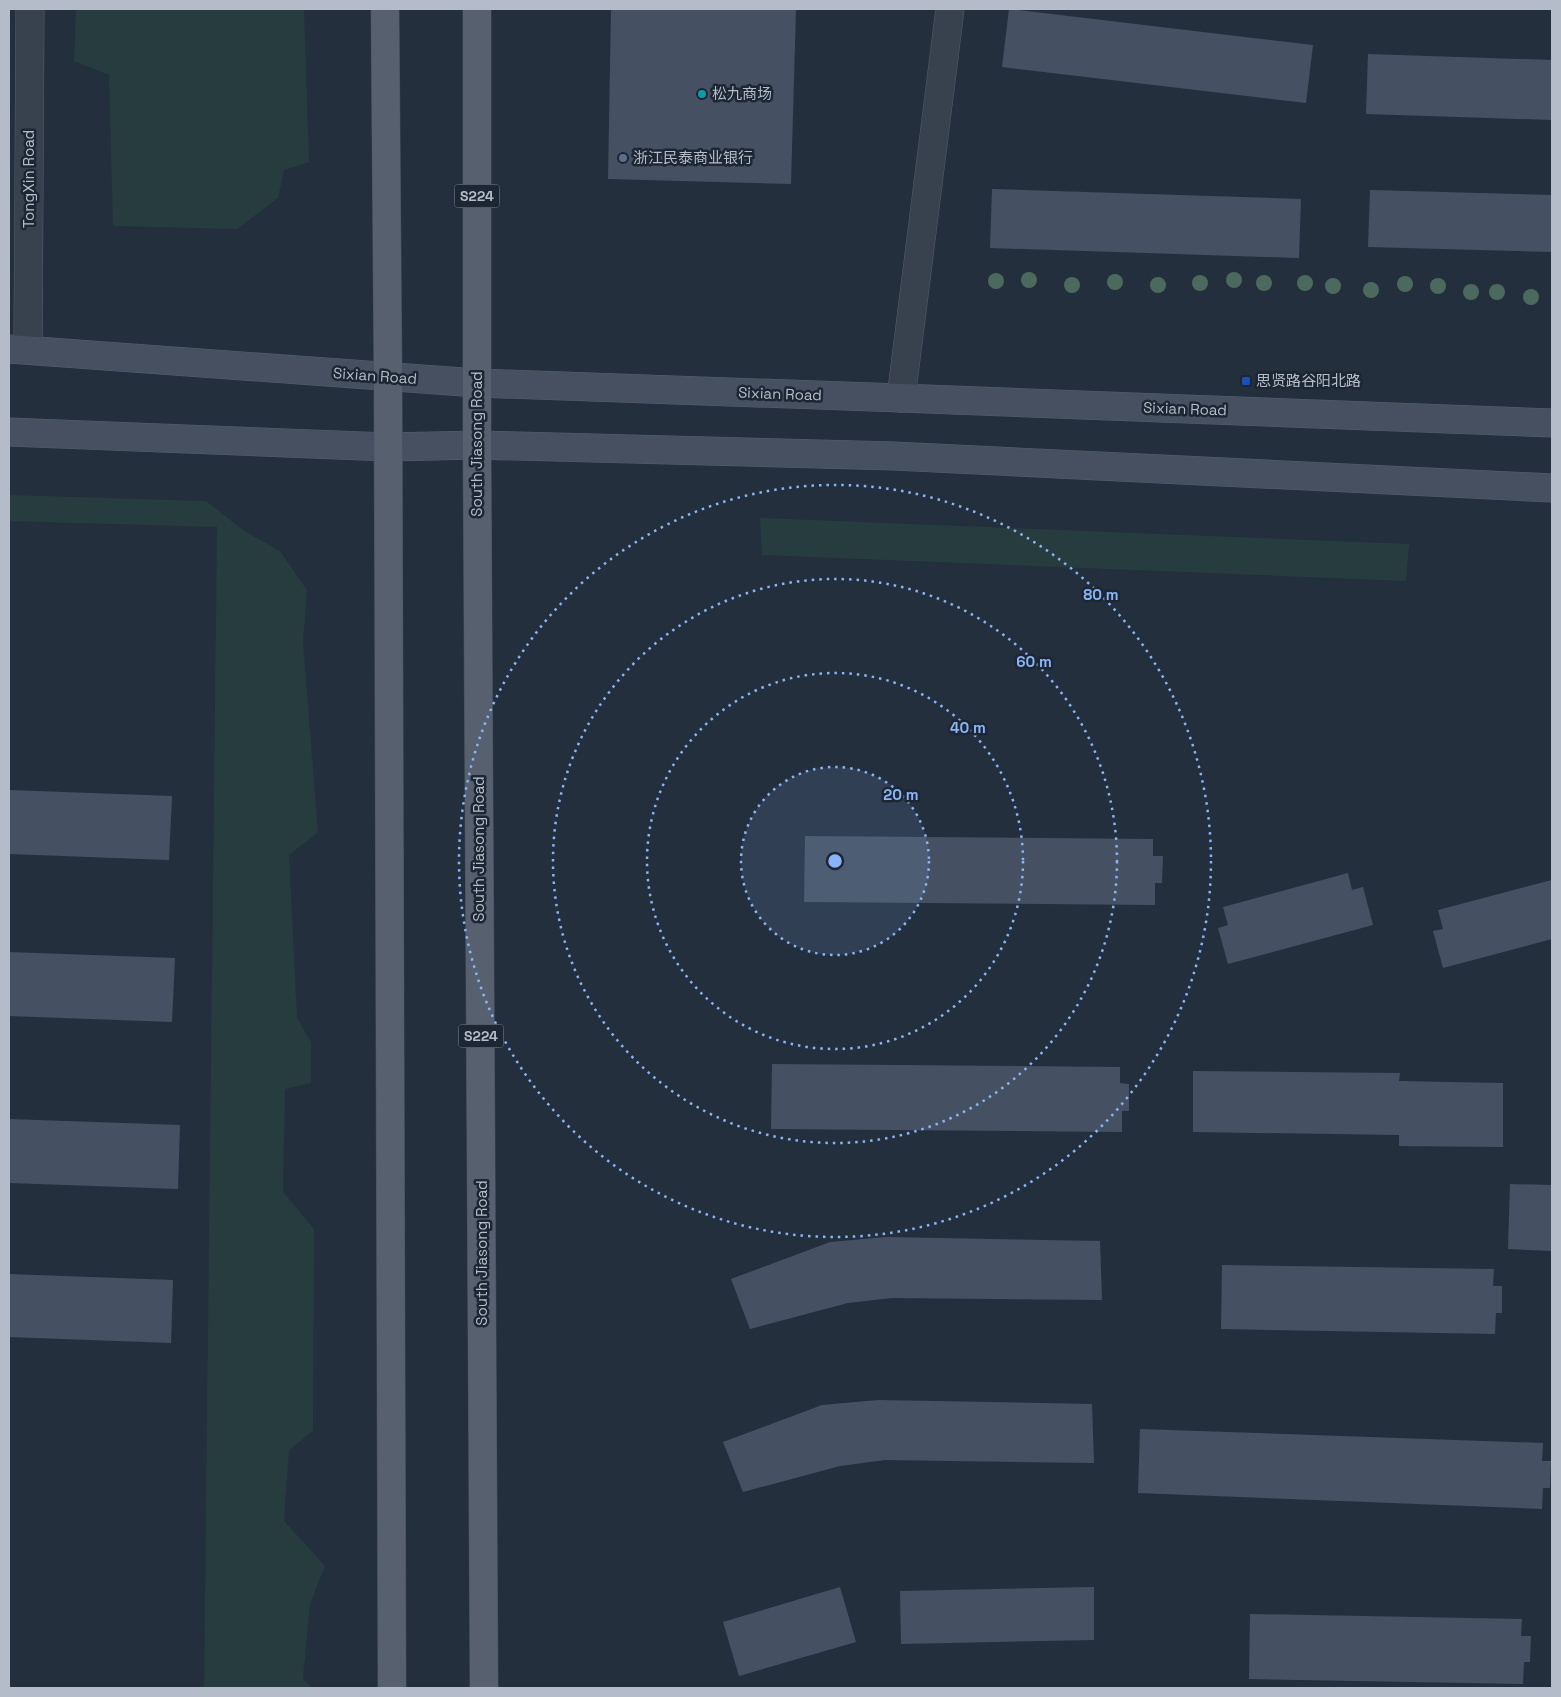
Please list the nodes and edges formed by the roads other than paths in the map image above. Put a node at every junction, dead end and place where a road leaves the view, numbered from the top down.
1 (30, 9) edge
2 (385, 9) edge
3 (477, 9) edge
4 (950, 9) edge
5 (18, 349) edge
6 (388, 378) junction
7 (477, 383) junction
8 (901, 398) junction
9 (1552, 423) edge
10 (9, 432) edge
11 (477, 445) junction
12 (388, 447) junction
13 (1552, 488) edge
14 (392, 1688) edge
15 (484, 1688) edge

1 - 5 street, TongXin Road
2 - 6 main road
3 - 7 main road, South Jiasong Road / S224
4 - 8 street
5 - 6 main road, Sixian Road
6 - 7 main road, Sixian Road
6 - 12 main road
7 - 8 main road, Sixian Road
7 - 11 main road, South Jiasong Road / S224
8 - 9 main road, Sixian Road
10 - 12 main road
11 - 12 main road
11 - 13 main road
11 - 15 main road, South Jiasong Road / S224
12 - 14 main road

